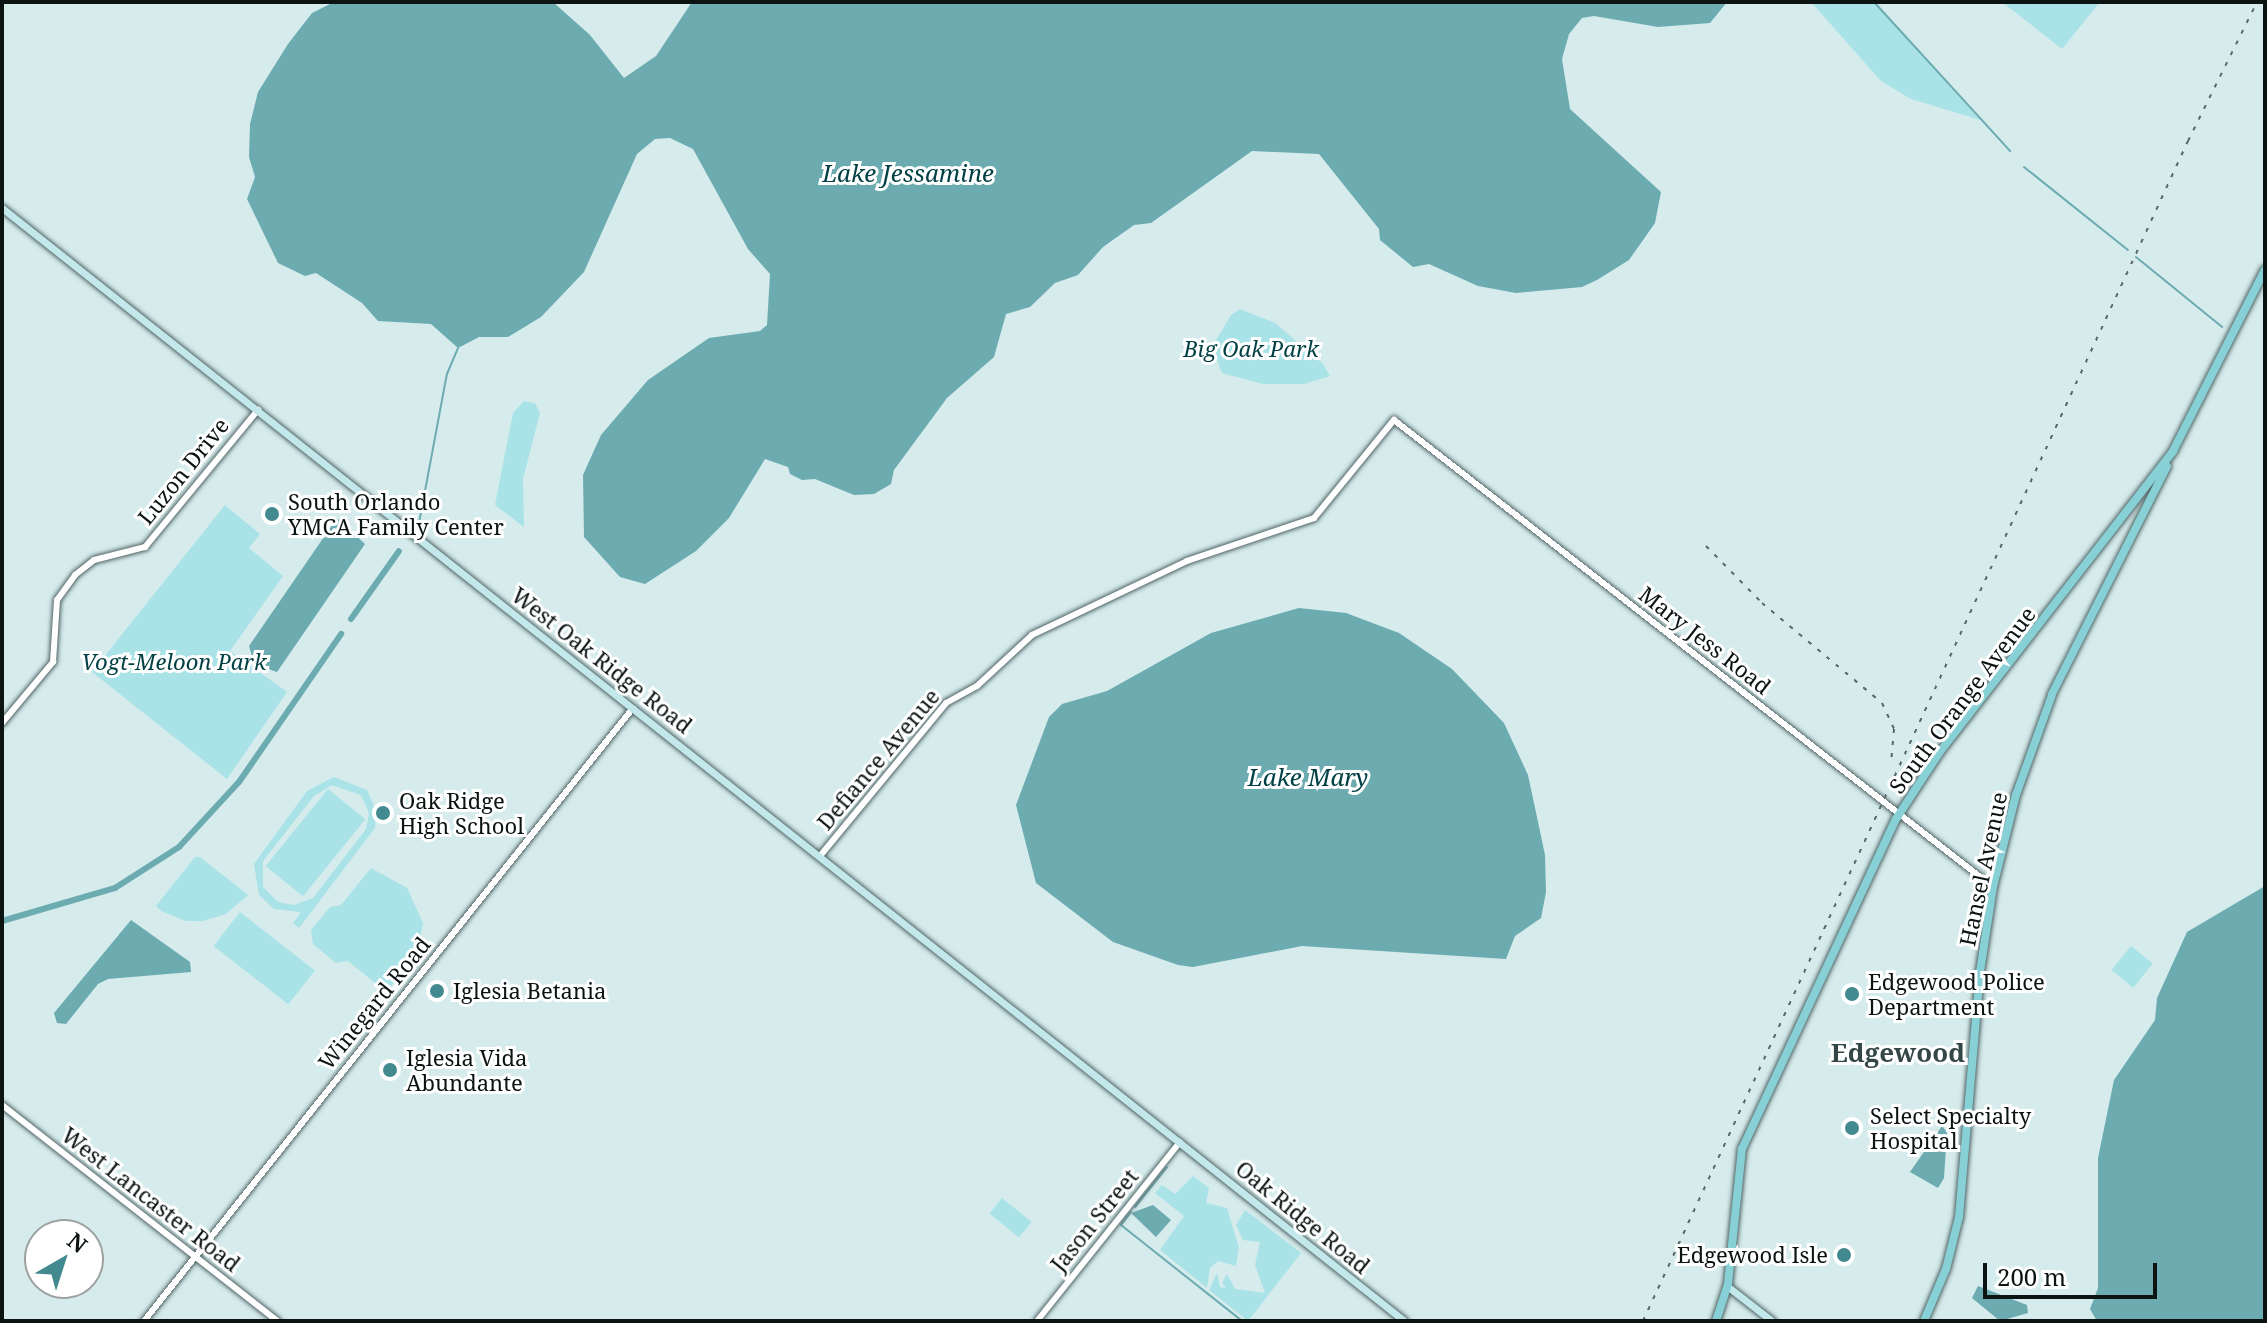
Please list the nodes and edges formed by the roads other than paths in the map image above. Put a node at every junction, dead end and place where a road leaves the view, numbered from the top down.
1 (2, 208) edge
2 (2265, 270) edge
3 (258, 410) junction
4 (1394, 420) joint
5 (2173, 451) junction
6 (633, 708) junction
7 (2, 723) edge
8 (1900, 813) junction
9 (820, 856) junction
10 (1993, 887) junction
11 (2, 1106) edge
12 (1180, 1142) junction
13 (196, 1256) junction
14 (1727, 1286) junction
15 (144, 1321) edge
16 (277, 1321) edge
17 (1037, 1321) edge
18 (1404, 1321) edge
19 (1716, 1321) edge
20 (1772, 1321) edge
21 (1924, 1321) edge

1 - 3 main road, West Oak Ridge Road
2 - 5 main road, South Orange Avenue
3 - 6 main road, West Oak Ridge Road
3 - 7 street, Luzon Drive
4 - 8 street, Mary Jess Road
4 - 9 street, Defiance Avenue
5 - 8 main road, South Orange Avenue
5 - 10 main road, Hansel Avenue
6 - 9 main road, West Oak Ridge Road
6 - 13 street, Winegard Road
8 - 10 street, Mary Jess Road
8 - 14 main road, South Orange Avenue
9 - 12 main road, West Oak Ridge Road
10 - 21 main road, Hansel Avenue
11 - 13 street, West Lancaster Road
12 - 17 street, Jason Street
12 - 18 main road, Oak Ridge Road
13 - 15 street, Winegard Road
13 - 16 street, West Lancaster Road
14 - 19 main road, South Orange Avenue
14 - 20 main road

